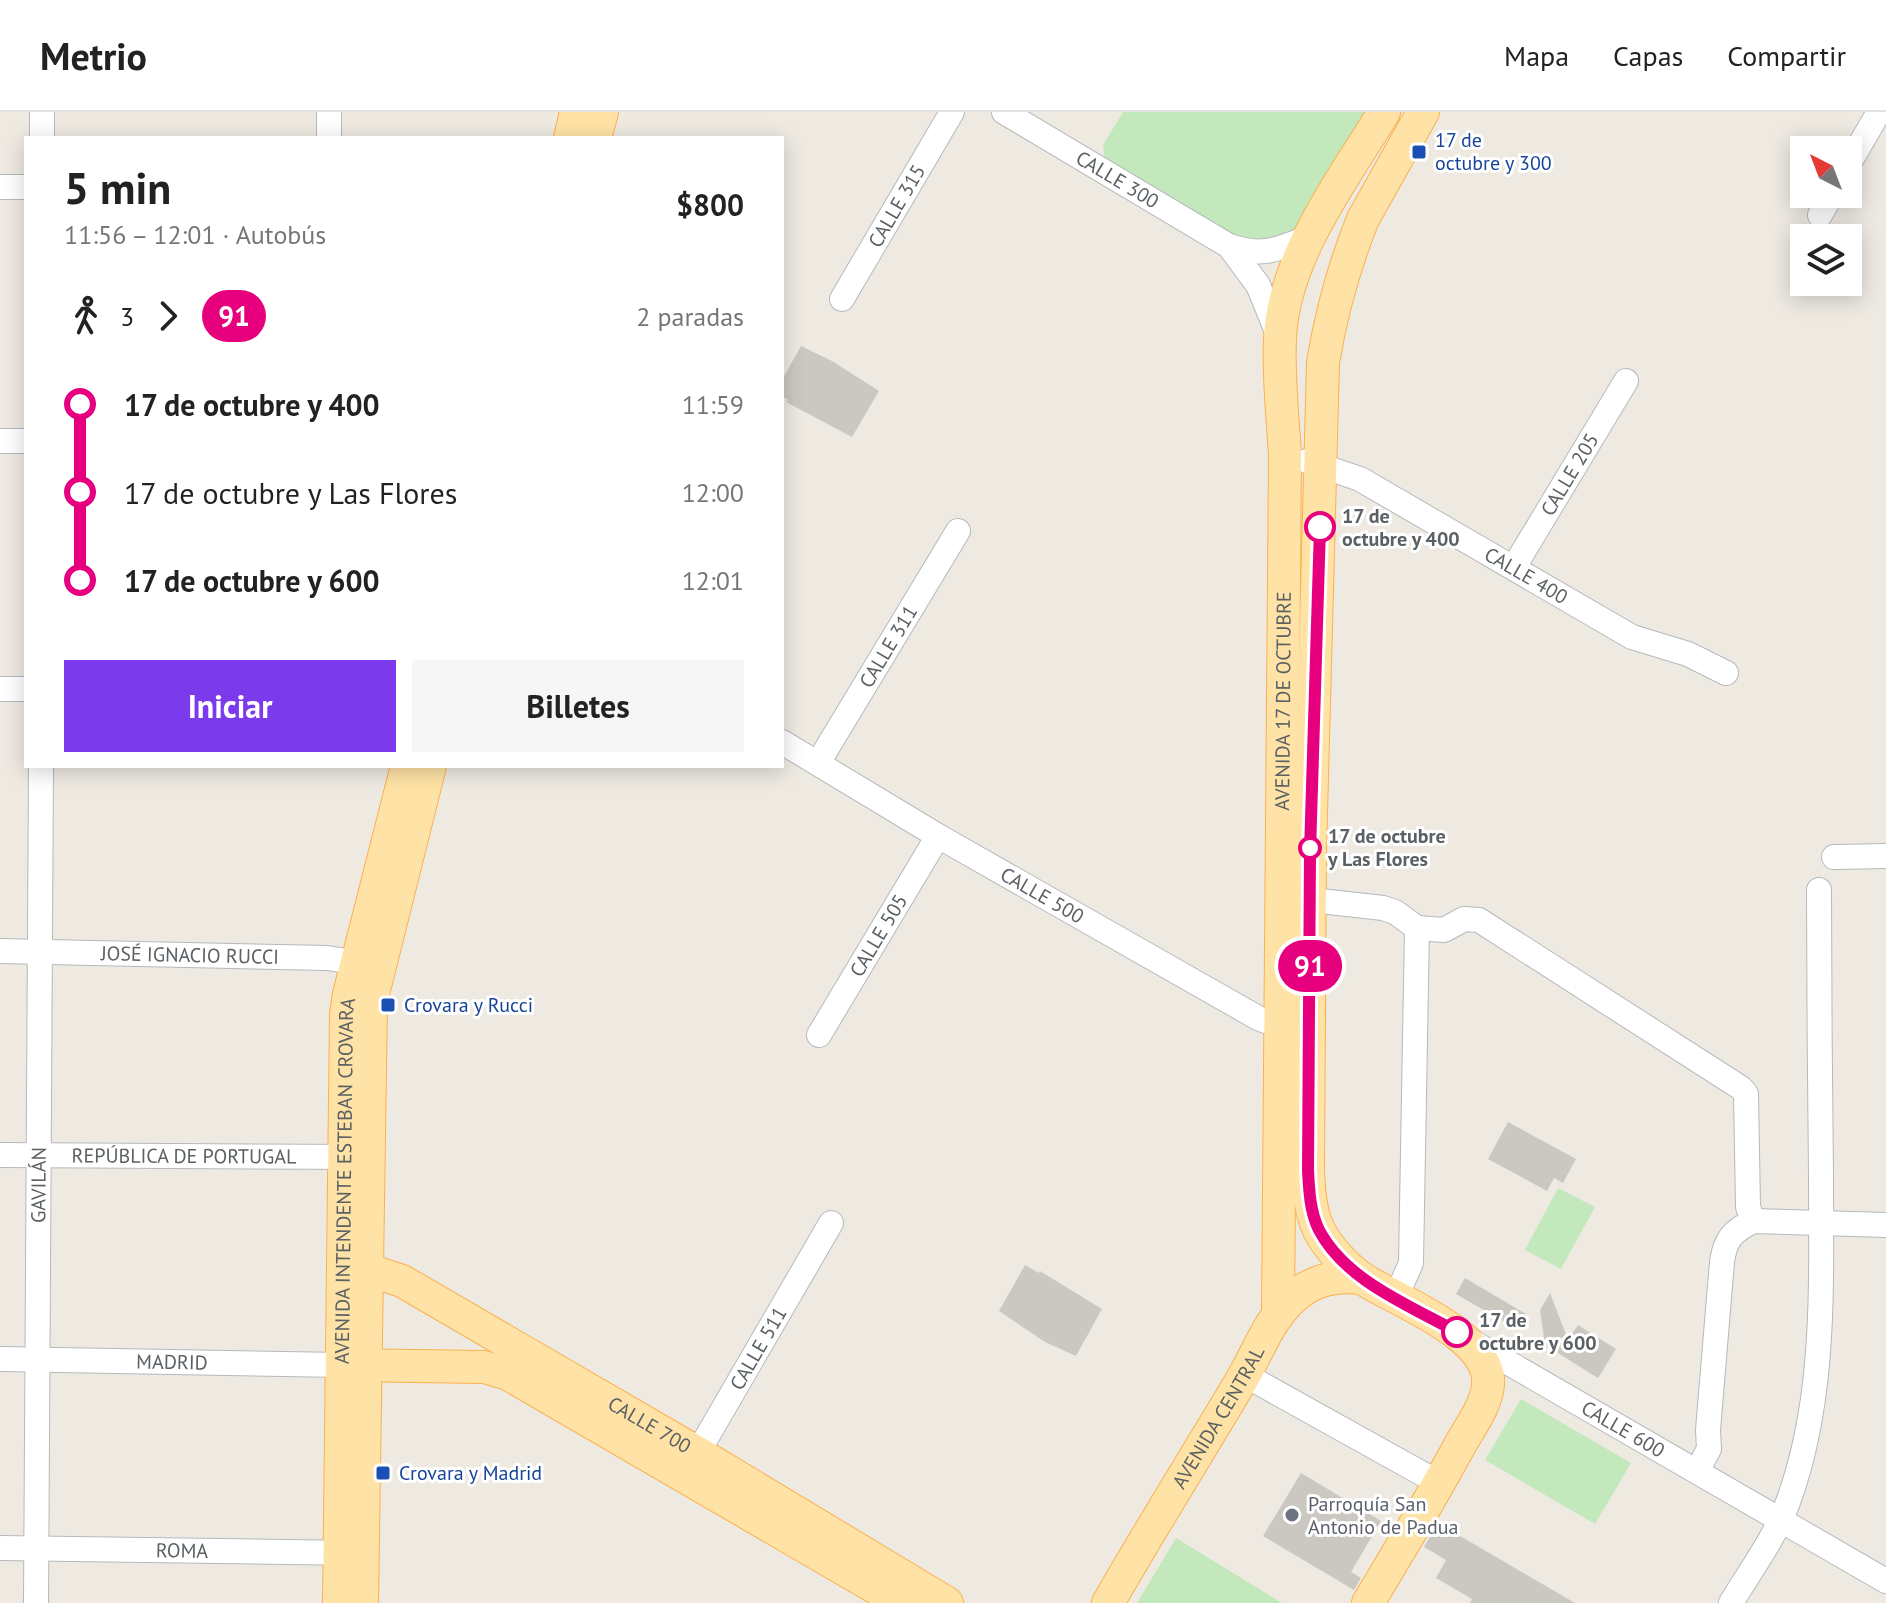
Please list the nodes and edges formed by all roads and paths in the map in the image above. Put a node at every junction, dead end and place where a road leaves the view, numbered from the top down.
1 (42, 112) edge
2 (329, 112) edge
3 (576, 112) edge
4 (602, 112) edge
5 (952, 112) edge
6 (1004, 112) edge
7 (1384, 112) edge
8 (1423, 112) edge
9 (1879, 112) edge
10 (42, 136) edge
11 (329, 136) edge
12 (570, 136) edge
13 (596, 136) edge
14 (1862, 141) edge
15 (0, 187) edge
16 (24, 187) edge
17 (1330, 203) junction
18 (1363, 219) junction
19 (1307, 238) junction
20 (1229, 246) junction
21 (842, 299) dead end
22 (1280, 339) junction
23 (1626, 381) dead end
24 (0, 441) edge
25 (24, 441) edge
26 (1285, 456) junction
27 (1321, 465) junction
28 (958, 531) dead end
29 (1514, 567) junction
30 (1726, 673) dead end
31 (0, 689) edge
32 (24, 689) edge
33 (784, 743) edge
34 (818, 763) junction
35 (41, 768) edge
36 (407, 768) edge
37 (429, 768) edge
38 (938, 836) junction
39 (1886, 856) edge
40 (1834, 857) dead end
41 (1819, 890) dead end
42 (1311, 900) junction
43 (1417, 928) junction
44 (0, 951) edge
45 (40, 952) junction
46 (368, 964) junction
47 (1294, 1028) junction
48 (819, 1035) dead end
49 (0, 1155) edge
50 (38, 1155) junction
51 (356, 1157) junction
52 (1753, 1221) junction
53 (831, 1223) dead end
54 (1821, 1224) junction
55 (1886, 1225) edge
56 (356, 1271) junction
57 (1361, 1278) junction
58 (1396, 1297) junction
59 (1278, 1315) junction
60 (1457, 1332) junction
61 (0, 1359) edge
62 (37, 1359) junction
63 (354, 1365) junction
64 (1245, 1375) junction
65 (1541, 1380) junction
66 (1483, 1403) junction
67 (692, 1464) junction
68 (1697, 1471) junction
69 (1439, 1483) junction
70 (1781, 1519) junction
71 (0, 1548) edge
72 (36, 1548) junction
73 (351, 1552) junction
74 (1886, 1581) edge
75 (904, 1598) edge
76 (36, 1603) edge
77 (339, 1603) edge
78 (362, 1603) edge
79 (947, 1603) edge
80 (1108, 1603) edge
81 (1368, 1603) edge
82 (1731, 1603) edge

1 - 10 street
2 - 11 street
3 - 12 main road
4 - 13 main road
5 - 21 street, CALLE 315
6 - 20 street, CALLE 300
7 - 17 main road, AVENIDA 17 DE OCTUBRE
8 - 18 main road, AVENIDA 17 DE OCTUBRE
9 - 14 street
15 - 16 street
17 - 18 street
17 - 19 main road, AVENIDA 17 DE OCTUBRE
18 - 27 main road, AVENIDA 17 DE OCTUBRE
19 - 20 street
19 - 22 main road, AVENIDA 17 DE OCTUBRE
20 - 22 street
22 - 26 main road, AVENIDA 17 DE OCTUBRE
23 - 29 street, CALLE 205
24 - 25 street
26 - 27 street, CALLE 400
26 - 47 main road, AVENIDA 17 DE OCTUBRE
27 - 29 street, CALLE 400
27 - 42 main road, AVENIDA 17 DE OCTUBRE
28 - 34 street, CALLE 311
29 - 30 street, CALLE 400
31 - 32 street
33 - 34 street, CALLE 500
34 - 38 street, CALLE 500
35 - 45 street, GAVILÁN
36 - 46 main road, AVENIDA INTENDENTE ESTEBAN CROVARA
37 - 46 main road, AVENIDA INTENDENTE ESTEBAN CROVARA
38 - 47 street, CALLE 500
38 - 48 street, CALLE 505
39 - 40 street
41 - 54 street
42 - 43 street
42 - 47 main road, AVENIDA 17 DE OCTUBRE
43 - 52 street
43 - 58 street
44 - 45 street, JOSÉ IGNACIO RUCCI
45 - 46 street, JOSÉ IGNACIO RUCCI
45 - 50 street, GAVILÁN
46 - 51 main road, AVENIDA INTENDENTE ESTEBAN CROVARA
47 - 57 main road, AVENIDA 17 DE OCTUBRE
47 - 59 main road, AVENIDA 17 DE OCTUBRE
49 - 50 street, REPÚBLICA DE PORTUGAL
50 - 51 street, REPÚBLICA DE PORTUGAL
50 - 62 street, GAVILÁN
51 - 56 main road, AVENIDA INTENDENTE ESTEBAN CROVARA
52 - 54 street
52 - 68 street
53 - 67 street, CALLE 511
54 - 55 street
54 - 70 street
56 - 63 main road, AVENIDA INTENDENTE ESTEBAN CROVARA
56 - 67 main road, CALLE 700
57 - 58 main road, CALLE 600
57 - 59 main road, AVENIDA CENTRAL
58 - 60 main road, CALLE 600
59 - 64 main road, AVENIDA CENTRAL
60 - 65 street, CALLE 600
60 - 66 main road
61 - 62 street, MADRID
62 - 63 street, MADRID
62 - 72 street, GAVILÁN
63 - 67 main road, CALLE 700
63 - 73 main road, AVENIDA INTENDENTE ESTEBAN CROVARA
64 - 69 street
64 - 80 main road, AVENIDA CENTRAL
65 - 66 street
65 - 68 street, CALLE 600
66 - 69 main road
67 - 75 main road, CALLE 700
68 - 70 street, CALLE 600
69 - 81 main road
70 - 74 street, CALLE 600
70 - 82 street
71 - 72 street, ROMA
72 - 73 street, ROMA
72 - 76 street, GAVILÁN
73 - 77 main road, AVENIDA INTENDENTE ESTEBAN CROVARA
73 - 78 main road, AVENIDA INTENDENTE ESTEBAN CROVARA
75 - 79 main road, CALLE 700

